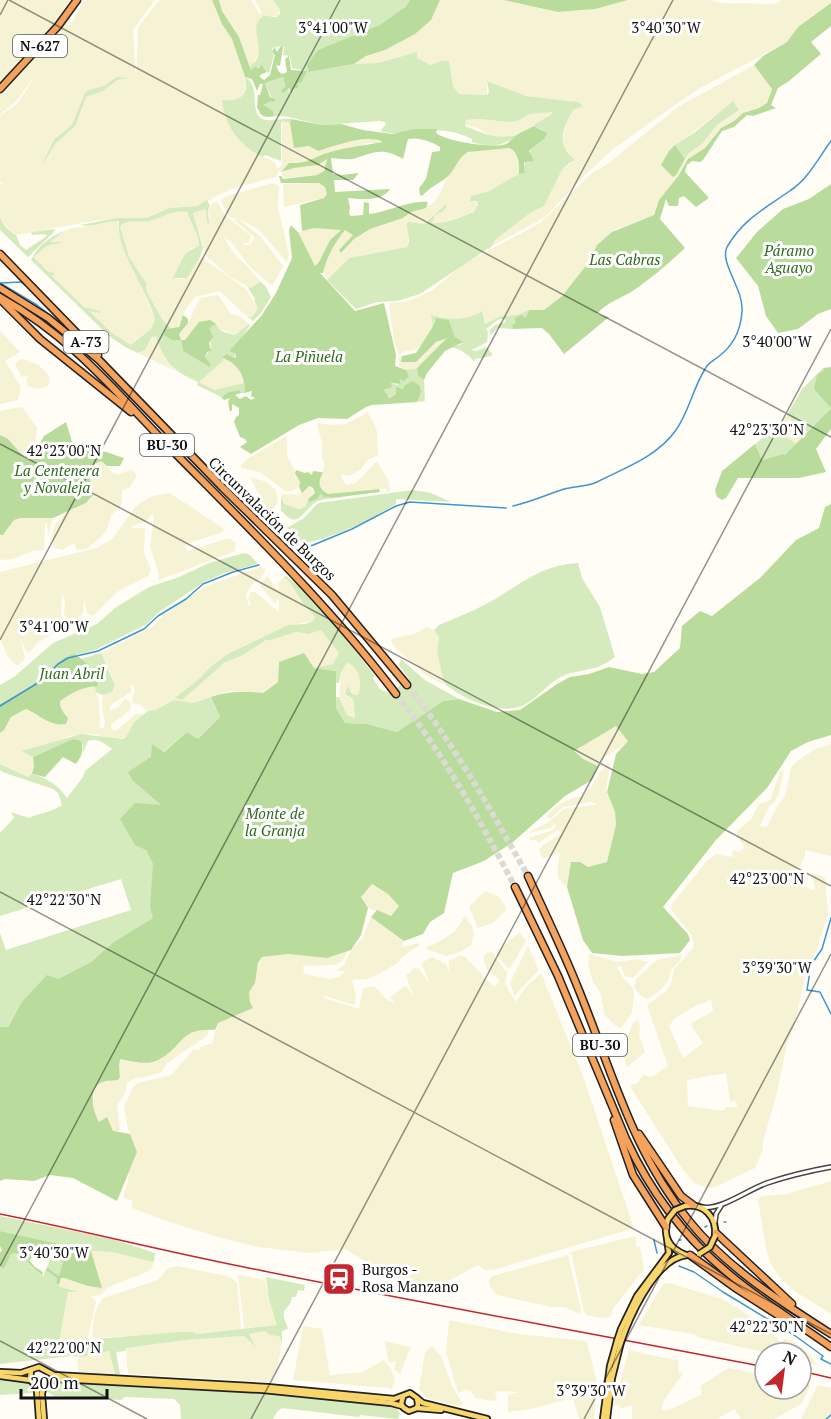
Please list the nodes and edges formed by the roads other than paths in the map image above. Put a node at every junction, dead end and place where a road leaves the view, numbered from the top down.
1 (77, 0) edge
2 (0, 89) edge
3 (0, 254) edge
4 (0, 288) edge
5 (0, 298) edge
6 (149, 412) junction
7 (246, 525) junction
8 (407, 685) tunnel mouth
9 (396, 694) tunnel mouth
10 (528, 876) tunnel mouth
11 (515, 886) tunnel mouth
12 (600, 1044) junction
13 (602, 1083) junction
14 (831, 1167) edge
15 (695, 1205) junction
16 (722, 1205) junction
17 (667, 1223) junction
18 (715, 1225) junction
19 (715, 1234) junction
20 (667, 1239) junction
21 (689, 1255) junction
22 (623, 1330) junction
23 (831, 1334) edge
24 (831, 1348) edge
25 (30, 1370) junction
26 (45, 1370) junction
27 (0, 1374) edge
28 (32, 1381) junction
29 (44, 1381) junction
30 (403, 1397) junction
31 (418, 1399) junction
32 (402, 1406) junction
33 (417, 1408) junction
34 (39, 1419) edge
35 (44, 1419) edge
36 (476, 1419) edge
37 (487, 1419) edge
38 (605, 1419) edge

1 - 2 highway, N-627
3 - 6 highway, A-73
4 - 6 highway, Circunvalación de Burgos / BU-30
5 - 7 highway, A-73
5 - 7 highway, Circunvalación de Burgos / BU-30
6 - 8 highway, Circunvalación de Burgos / BU-30
7 - 9 highway, Circunvalación de Burgos / BU-30
10 - 12 highway, BU-30
11 - 13 highway, BU-30
12 - 15 highway
12 - 23 highway, BU-30
13 - 17 highway
13 - 24 highway, BU-30
14 - 16 street
15 - 16 street
15 - 17 main road, bridge
15 - 18 main road
16 - 18 street
17 - 20 main road
18 - 19 main road
19 - 21 main road, bridge
19 - 23 highway
20 - 21 main road
20 - 22 main road
21 - 22 main road
21 - 24 highway
22 - 38 main road, bridge
25 - 26 main road
25 - 27 main road
25 - 28 main road
26 - 29 main road
26 - 30 main road
27 - 28 main road
28 - 29 main road
28 - 34 main road
29 - 32 main road
29 - 35 main road
30 - 31 main road
30 - 32 main road
31 - 33 main road
31 - 37 main road
32 - 33 main road
33 - 36 main road

